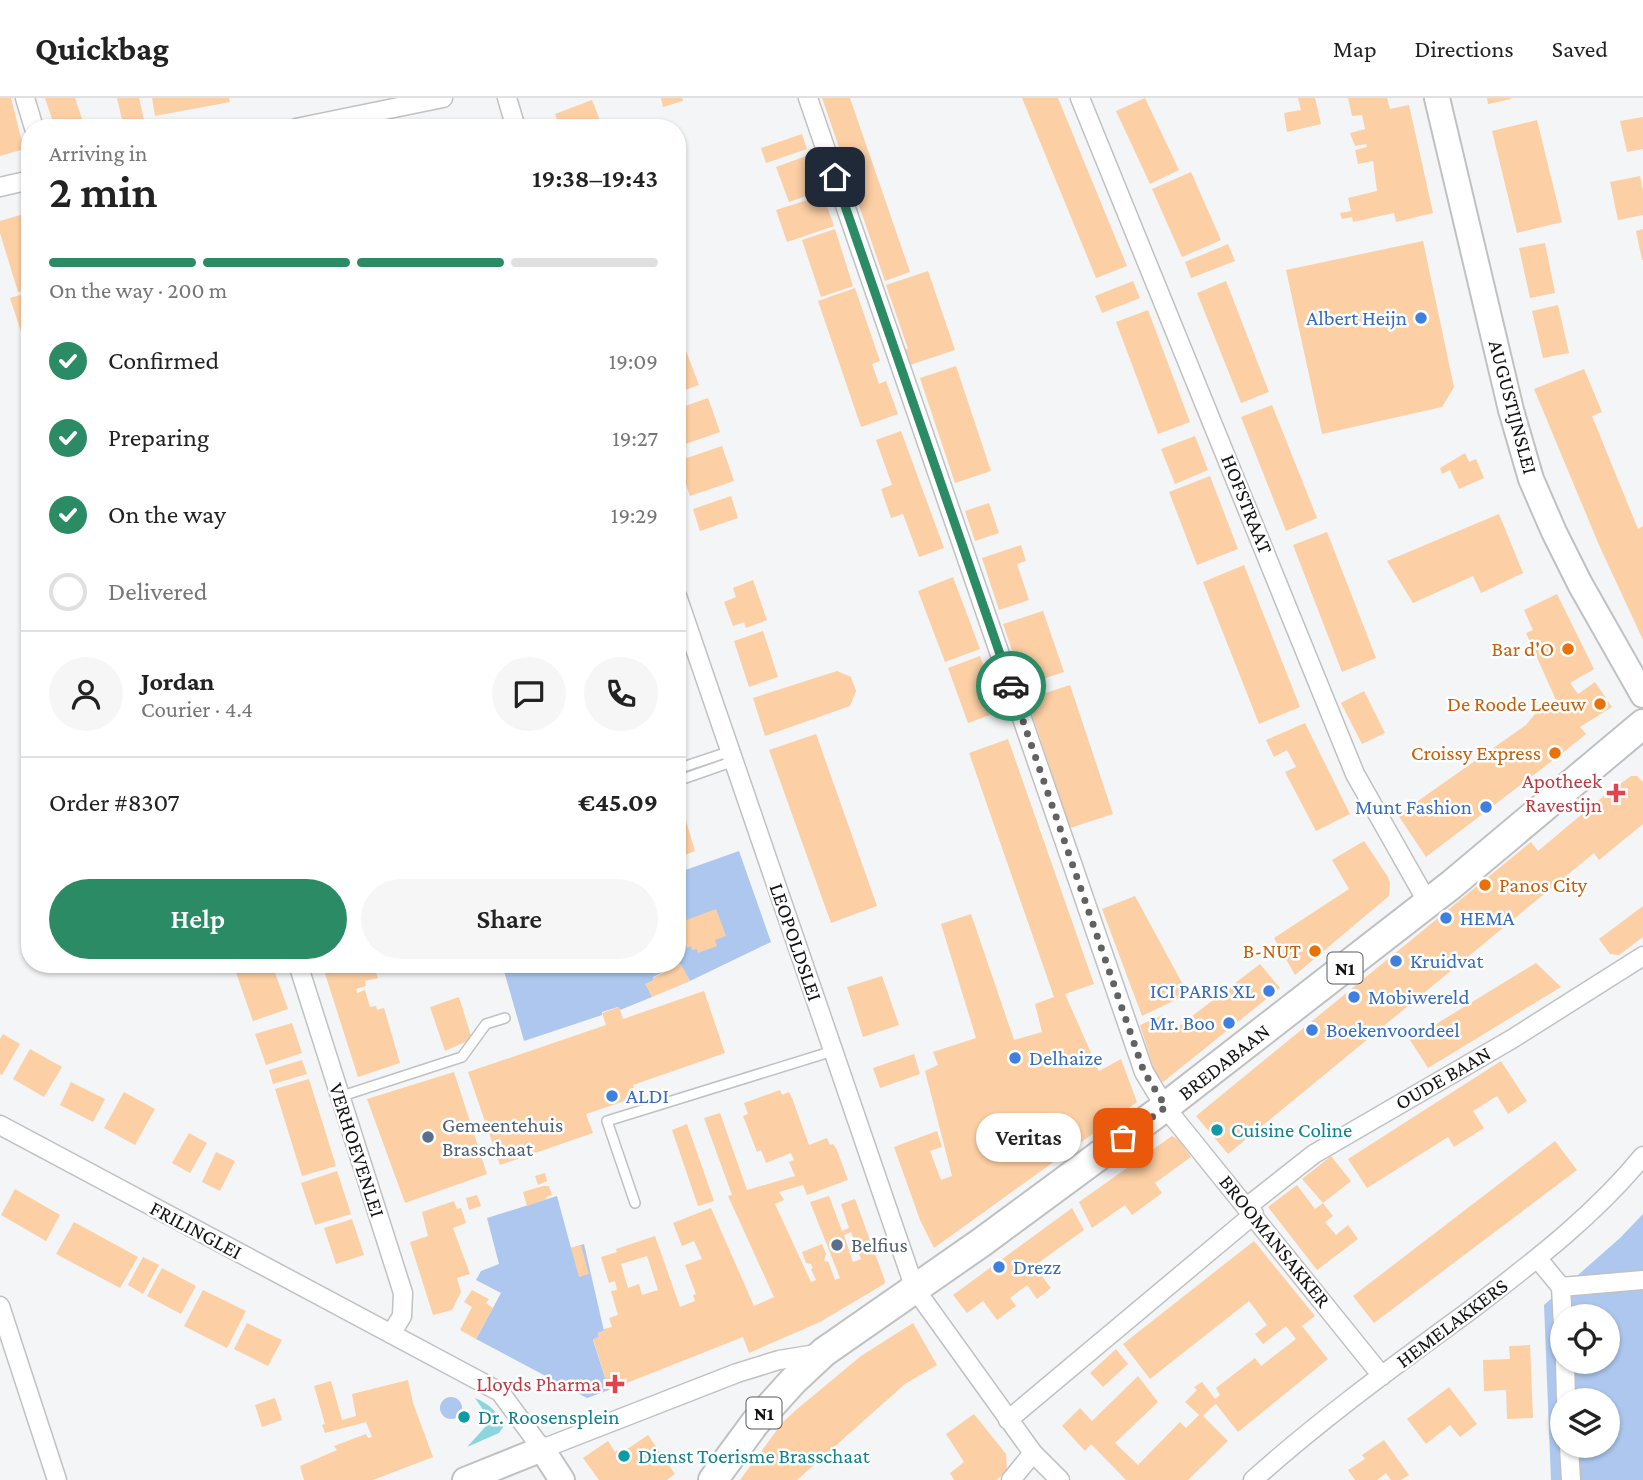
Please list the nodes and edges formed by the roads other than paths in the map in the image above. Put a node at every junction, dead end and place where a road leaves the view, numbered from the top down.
1 (25, 98) edge
2 (443, 98) edge
3 (507, 98) edge
4 (808, 98) edge
5 (1080, 98) edge
6 (1437, 98) edge
7 (31, 119) edge
8 (340, 119) edge
9 (513, 119) edge
10 (21, 182) edge
11 (0, 187) edge
12 (686, 622) edge
13 (1643, 695) edge
14 (1643, 724) edge
15 (732, 756) junction
16 (686, 767) edge
17 (686, 777) edge
18 (1428, 903) junction
19 (1643, 956) edge
20 (301, 973) edge
21 (505, 1018) dead end
22 (834, 1051) junction
23 (339, 1097) junction
24 (1166, 1107) junction
25 (0, 1125) edge
26 (1643, 1156) edge
27 (635, 1203) dead end
28 (1251, 1210) junction
29 (1538, 1259) junction
30 (1643, 1280) edge
31 (1561, 1287) junction
32 (915, 1289) junction
33 (1562, 1304) edge
34 (0, 1306) edge
35 (391, 1334) junction
36 (824, 1352) junction
37 (1382, 1376) junction
38 (1008, 1420) junction
39 (542, 1449) junction
40 (1033, 1453) junction
41 (1569, 1458) edge
42 (57, 1480) edge
43 (465, 1480) edge
44 (562, 1480) edge
45 (713, 1480) edge
46 (1011, 1480) edge
47 (1060, 1480) edge
48 (1252, 1480) edge
49 (1570, 1480) edge

1 - 7 street
2 - 8 street
3 - 9 street
4 - 24 street, BROOMANSAKKER
5 - 18 street, HOFSTRAAT
6 - 13 street, AUGUSTIJNSLEI
10 - 11 street
12 - 15 street, LEOPOLDSLEI
14 - 18 main road, BREDABAAN / N1
15 - 16 lane
15 - 17 lane
15 - 22 street, LEOPOLDSLEI
18 - 24 main road, BREDABAAN / N1
19 - 28 street, OUDE BAAN
20 - 23 street, VERHOEVENLEI
21 - 23 lane
22 - 27 lane
22 - 32 street, LEOPOLDSLEI
23 - 35 street, VERHOEVENLEI
24 - 28 street, BROOMANSAKKER
24 - 32 main road, BREDABAAN / N1
25 - 35 street, FRILINGLEI
26 - 29 street, HEMELAKKERS
28 - 37 street, BROOMANSAKKER
28 - 38 street, OUDE BAAN
29 - 31 street
29 - 37 street, HEMELAKKERS
30 - 31 street
31 - 33 street
32 - 36 main road, BREDABAAN / N1
32 - 38 street
34 - 42 street
35 - 39 street, FRILINGLEI
36 - 39 street
36 - 45 main road, BREDABAAN / N1
37 - 48 street, HEMELAKKERS
38 - 40 street
39 - 43 street
39 - 44 street
40 - 46 street
40 - 47 street
41 - 49 street

